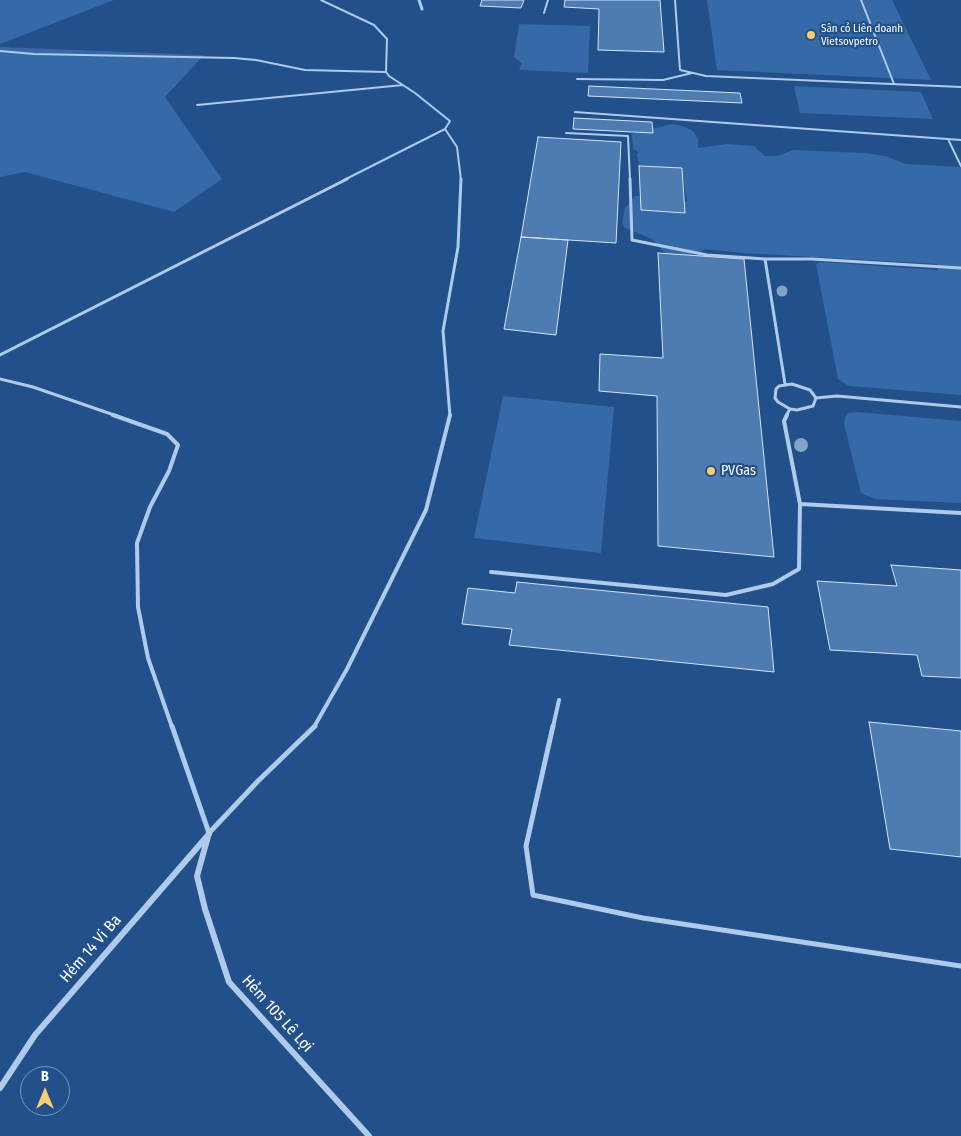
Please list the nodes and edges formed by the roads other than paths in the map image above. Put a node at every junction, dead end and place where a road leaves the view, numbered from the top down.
1 (321, 0) edge
2 (418, 0) edge
3 (548, 0) edge
4 (675, 0) edge
5 (861, 0) edge
6 (422, 9) dead end
7 (544, 13) dead end
8 (0, 51) edge
9 (386, 72) junction
10 (693, 73) junction
11 (578, 79) dead end
12 (894, 84) junction
13 (403, 86) junction
14 (961, 87) edge
15 (198, 105) dead end
16 (575, 112) dead end
17 (445, 129) junction
18 (566, 133) dead end
19 (948, 139) junction
20 (961, 140) edge
21 (961, 166) edge
22 (765, 259) junction
23 (961, 268) edge
24 (0, 355) edge
25 (0, 379) edge
26 (785, 384) junction
27 (816, 398) junction
28 (961, 407) edge
29 (790, 409) junction
30 (800, 504) junction
31 (961, 513) edge
32 (491, 572) dead end
33 (559, 700) dead end
34 (210, 832) junction
35 (961, 966) edge
36 (0, 1088) edge
37 (369, 1136) edge

1 - 9 lane
2 - 6 street
3 - 7 lane
4 - 10 lane
5 - 12 lane
8 - 9 lane
9 - 13 lane
10 - 11 lane
10 - 12 lane
12 - 14 lane
13 - 15 lane
13 - 17 lane
16 - 19 lane
17 - 24 lane
17 - 34 lane
18 - 22 lane
19 - 20 lane
19 - 21 lane
22 - 23 lane
22 - 26 lane
25 - 34 lane
26 - 27 lane
26 - 29 lane
27 - 28 lane
27 - 29 lane
29 - 30 lane
30 - 31 lane
30 - 32 lane
33 - 35 lane
34 - 36 street, Hẻm 14 Vi Ba
34 - 37 street, Hẻm 105 Lê Lợi

